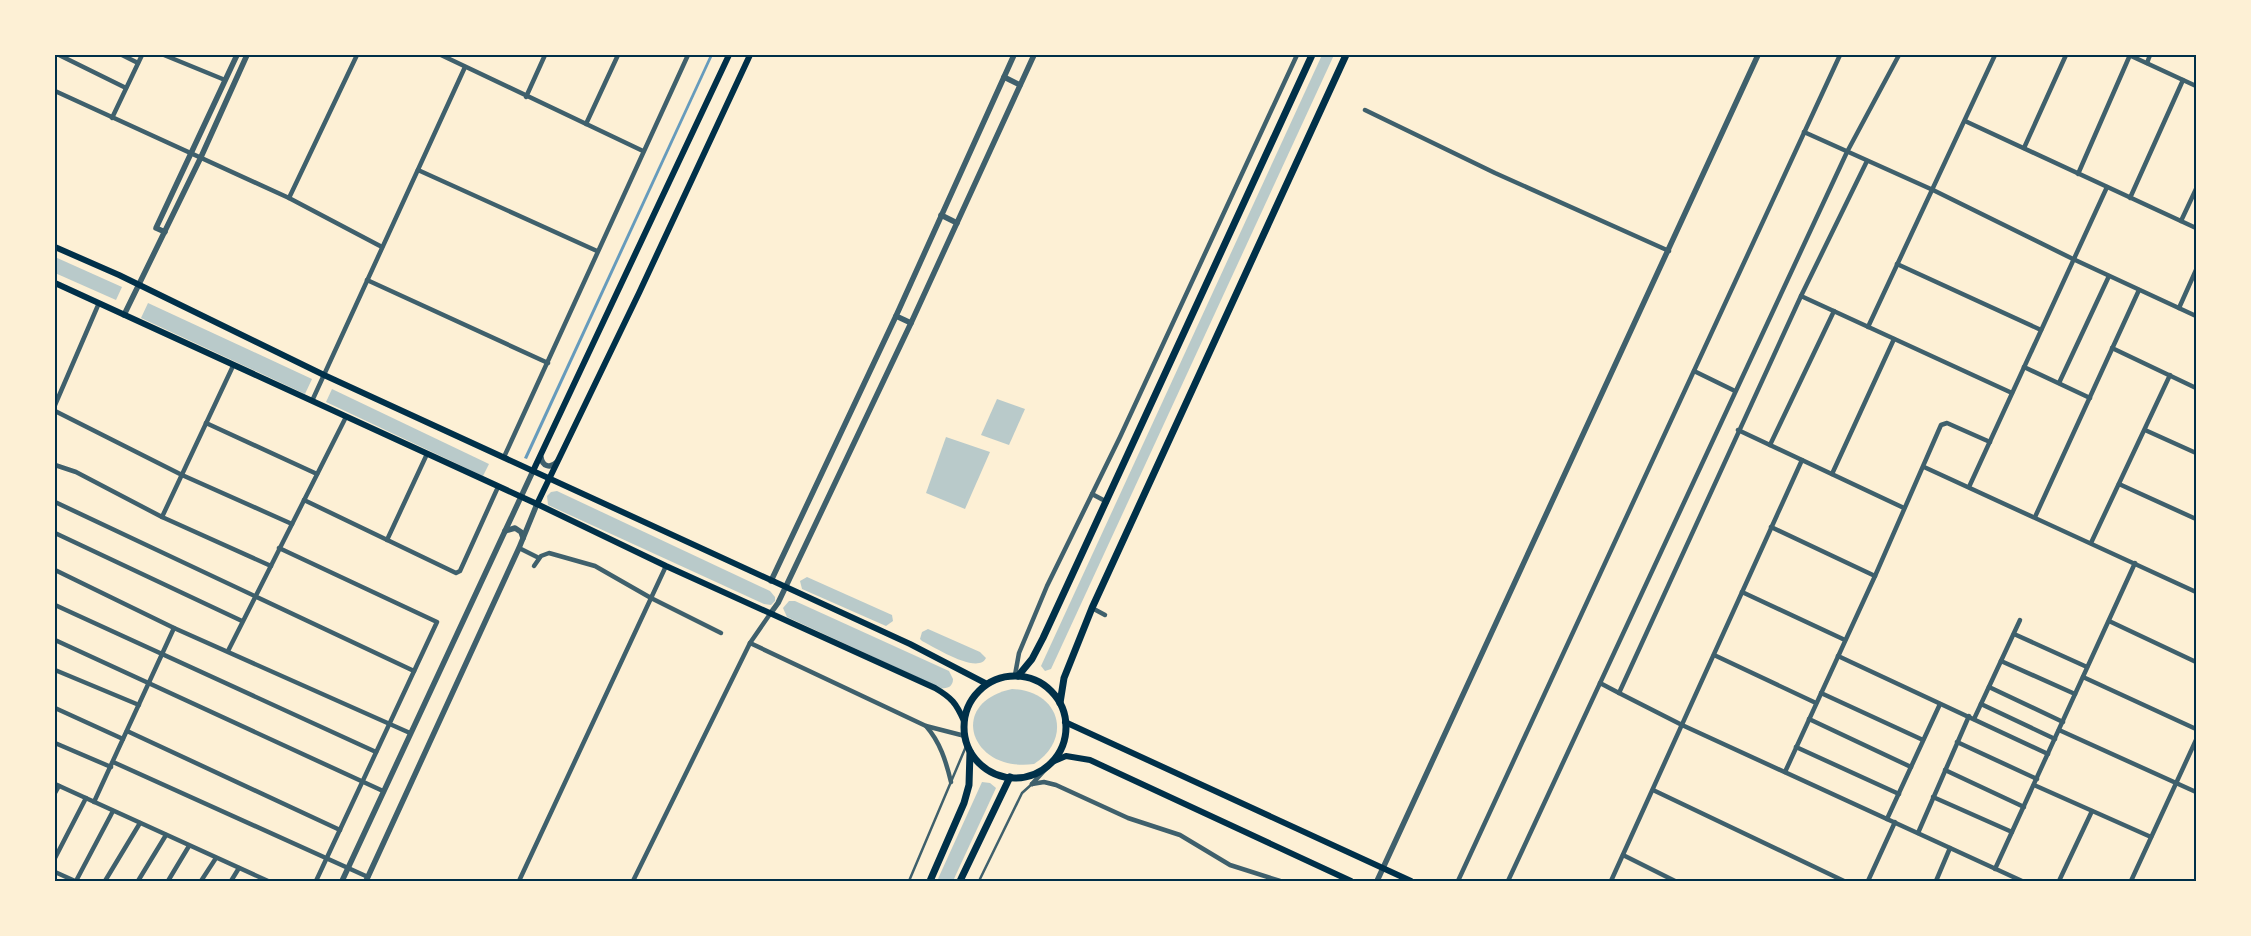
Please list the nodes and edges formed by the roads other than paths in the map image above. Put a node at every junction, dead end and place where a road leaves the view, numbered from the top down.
1 (59, 55) edge
2 (122, 55) edge
3 (142, 55) edge
4 (164, 55) edge
5 (237, 55) edge
6 (247, 55) edge
7 (357, 55) edge
8 (441, 55) edge
9 (545, 55) edge
10 (618, 55) edge
11 (688, 55) edge
12 (729, 55) edge
13 (750, 55) edge
14 (1014, 55) edge
15 (1034, 55) edge
16 (1297, 55) edge
17 (1312, 55) edge
18 (1346, 55) edge
19 (1758, 55) edge
20 (1840, 55) edge
21 (1899, 55) edge
22 (1995, 55) edge
23 (2066, 55) edge
24 (2129, 55) edge
25 (2150, 55) edge
26 (138, 63) junction
27 (2147, 63) junction
28 (465, 66) junction
29 (1004, 77) junction
30 (225, 80) junction
31 (2183, 80) junction
32 (1020, 85) junction
33 (2196, 86) edge
34 (126, 88) junction
35 (55, 92) edge
36 (526, 97) junction
37 (1365, 110) dead end
38 (112, 118) junction
39 (1965, 121) junction
40 (586, 124) junction
41 (1804, 132) junction
42 (2024, 148) junction
43 (643, 151) junction
44 (1847, 152) junction
45 (192, 153) junction
46 (201, 157) junction
47 (1867, 161) junction
48 (418, 170) junction
49 (2078, 174) junction
50 (2107, 187) junction
51 (2196, 189) edge
52 (1933, 190) junction
53 (289, 198) junction
54 (2130, 198) junction
55 (941, 215) junction
56 (2181, 221) junction
57 (957, 223) junction
58 (2196, 228) edge
59 (165, 232) junction
60 (382, 246) junction
61 (55, 247) edge
62 (597, 251) junction
63 (1669, 251) junction
64 (2073, 259) junction
65 (1897, 264) junction
66 (2196, 270) edge
67 (2109, 276) junction
68 (367, 280) junction
69 (55, 283) edge
70 (139, 285) junction
71 (2139, 290) junction
72 (1801, 296) junction
73 (99, 304) junction
74 (2179, 308) junction
75 (1834, 311) junction
76 (124, 315) junction
77 (896, 316) junction
78 (2196, 316) edge
79 (912, 323) junction
80 (1868, 326) junction
81 (2041, 330) junction
82 (1894, 339) junction
83 (2112, 348) junction
84 (548, 363) junction
85 (234, 366) junction
86 (2024, 367) junction
87 (1694, 370) junction
88 (324, 375) junction
89 (2170, 375) junction
90 (2059, 383) junction
91 (2196, 388) edge
92 (1735, 391) junction
93 (2012, 393) junction
94 (2090, 398) junction
95 (312, 401) junction
96 (55, 405) edge
97 (55, 411) edge
98 (346, 417) junction
99 (206, 423) junction
100 (1738, 430) junction
101 (2144, 430) junction
102 (1990, 442) junction
103 (1770, 445) junction
104 (2196, 453) edge
105 (427, 454) junction
106 (504, 457) junction
107 (541, 457) junction
108 (1802, 460) junction
109 (557, 462) junction
110 (55, 465) edge
111 (1924, 467) junction
112 (533, 471) junction
113 (317, 474) junction
114 (1832, 474) junction
115 (182, 476) junction
116 (548, 478) junction
117 (2119, 484) junction
118 (498, 487) junction
119 (1969, 487) junction
120 (1092, 494) junction
121 (521, 497) junction
122 (304, 500) junction
123 (55, 502) edge
124 (1107, 502) junction
125 (537, 504) junction
126 (1904, 508) junction
127 (162, 517) junction
128 (2035, 517) junction
129 (2196, 519) edge
130 (292, 524) junction
131 (1772, 527) junction
132 (505, 531) junction
133 (55, 533) edge
134 (524, 538) junction
135 (387, 540) junction
136 (2091, 543) junction
137 (279, 548) junction
138 (519, 548) junction
139 (539, 558) junction
140 (2135, 563) junction
141 (271, 566) junction
142 (534, 566) dead end
143 (666, 566) junction
144 (55, 570) edge
145 (1875, 576) junction
146 (771, 581) junction
147 (785, 588) junction
148 (1742, 592) junction
149 (2196, 592) edge
150 (255, 597) junction
151 (651, 598) junction
152 (55, 605) edge
153 (1092, 608) junction
154 (770, 614) junction
155 (1106, 614) dead end
156 (2020, 620) dead end
157 (242, 621) junction
158 (2109, 621) junction
159 (174, 628) junction
160 (721, 633) dead end
161 (2014, 634) junction
162 (55, 640) edge
163 (1846, 640) junction
164 (750, 643) junction
165 (228, 651) junction
166 (1714, 654) junction
167 (162, 656) junction
168 (1838, 656) junction
169 (2001, 661) junction
170 (2196, 662) edge
171 (2087, 668) junction
172 (55, 670) edge
173 (414, 671) junction
174 (1017, 676) junction
175 (2083, 677) junction
176 (1600, 683) junction
177 (149, 684) junction
178 (987, 684) junction
179 (1989, 687) junction
180 (1619, 693) junction
181 (1821, 693) junction
182 (2075, 694) junction
183 (1060, 703) junction
184 (1816, 703) junction
185 (1940, 704) junction
186 (1981, 704) junction
187 (139, 705) junction
188 (55, 708) edge
189 (1969, 716) junction
190 (1809, 719) junction
191 (1974, 719) junction
192 (964, 721) junction
193 (1065, 722) junction
194 (2063, 722) junction
195 (390, 724) junction
196 (1682, 725) junction
197 (926, 726) junction
198 (2196, 729) edge
199 (2059, 730) junction
200 (127, 732) junction
201 (410, 733) junction
202 (124, 739) junction
203 (2055, 739) junction
204 (966, 740) junction
205 (1923, 740) junction
206 (2196, 740) edge
207 (1957, 742) junction
208 (55, 743) edge
209 (1796, 746) junction
210 (376, 752) junction
211 (970, 752) junction
212 (2048, 754) junction
213 (1052, 762) junction
214 (112, 764) junction
215 (1911, 767) junction
216 (1945, 770) junction
217 (1785, 772) junction
218 (1010, 777) junction
219 (2037, 779) junction
220 (362, 782) junction
221 (951, 782) junction
222 (2176, 783) junction
223 (1032, 784) junction
224 (57, 785) edge
225 (2034, 785) junction
226 (1653, 790) junction
227 (383, 791) junction
228 (2196, 792) edge
229 (55, 793) edge
230 (1899, 794) junction
231 (1933, 797) junction
232 (86, 798) junction
233 (94, 802) junction
234 (2024, 807) junction
235 (113, 811) junction
236 (2092, 811) junction
237 (1887, 819) junction
238 (1895, 822) junction
239 (140, 823) junction
240 (340, 830) junction
241 (2012, 832) junction
242 (1918, 833) junction
243 (166, 835) junction
244 (2151, 837) junction
245 (189, 846) junction
246 (1950, 848) junction
247 (1623, 855) junction
248 (55, 858) edge
249 (216, 858) junction
250 (326, 859) junction
251 (238, 868) junction
252 (348, 868) junction
253 (1384, 868) junction
254 (1995, 869) junction
255 (55, 872) edge
256 (261, 879) edge
257 (367, 879) edge
258 (75, 881) edge
259 (105, 881) edge
260 (138, 881) edge
261 (168, 881) edge
262 (202, 881) edge
263 (231, 881) edge
264 (268, 881) edge
265 (316, 881) edge
266 (342, 881) edge
267 (519, 881) edge
268 (633, 881) edge
269 (909, 881) edge
270 (930, 881) edge
271 (960, 881) edge
272 (979, 881) edge
273 (1280, 881) edge
274 (1351, 881) edge
275 (1378, 881) edge
276 (1411, 881) edge
277 (1458, 881) edge
278 (1508, 881) edge
279 (1611, 881) edge
280 (1675, 881) edge
281 (1844, 881) edge
282 (1868, 881) edge
283 (1936, 881) edge
284 (2022, 881) edge
285 (2060, 881) edge
286 (2131, 881) edge

1 - 34 street
2 - 26 street
3 - 26 street
4 - 30 street
5 - 30 street
6 - 46 street
7 - 53 street
8 - 28 street
9 - 36 street
10 - 40 street
11 - 43 street
12 - 107 main road
13 - 109 main road
14 - 29 street
15 - 32 street
16 - 120 street
17 - 124 main road
18 - 153 main road
19 - 63 street
20 - 41 street
21 - 44 street
22 - 39 street
23 - 42 street
24 - 27 street
24 - 49 street
25 - 27 street
26 - 34 street
27 - 31 street
28 - 36 street
28 - 48 street
29 - 32 street
29 - 55 street
30 - 45 street
31 - 33 street
31 - 54 street
32 - 57 street
34 - 38 street
35 - 38 street
36 - 40 street
37 - 63 street
38 - 45 street
39 - 42 street
39 - 52 street
40 - 43 street
41 - 44 street
41 - 87 street
42 - 49 street
43 - 62 street
44 - 47 street
44 - 92 street
45 - 46 street
45 - 59 street
46 - 53 street
46 - 59 street
47 - 52 street
47 - 72 street
48 - 60 street
48 - 62 street
49 - 50 street
50 - 54 street
50 - 64 street
51 - 56 street
52 - 64 street
52 - 65 street
53 - 60 street
54 - 56 street
55 - 57 street
55 - 77 street
56 - 58 street
57 - 79 street
59 - 70 street
60 - 68 street
61 - 70 main road
62 - 84 street
63 - 253 street
64 - 67 street
64 - 81 street
65 - 80 street
65 - 81 street
66 - 74 street
67 - 71 street
67 - 90 street
68 - 84 street
68 - 88 street
69 - 73 main road
70 - 76 street
70 - 88 main road
71 - 74 street
71 - 83 street
72 - 75 street
72 - 100 street
73 - 76 main road
73 - 96 street
74 - 78 street
75 - 80 street
75 - 103 street
76 - 85 main road
77 - 79 street
77 - 146 street
79 - 147 street
80 - 82 street
81 - 86 street
82 - 93 street
82 - 114 street
83 - 89 street
83 - 94 street
84 - 106 street
85 - 95 main road
85 - 99 street
86 - 90 street
86 - 93 street
87 - 92 street
87 - 277 street
88 - 95 street
88 - 106 main road
89 - 91 street
89 - 101 street
90 - 94 street
92 - 176 street
93 - 102 street
94 - 128 street
95 - 98 main road
97 - 115 street
98 - 105 main road
98 - 113 street
99 - 113 street
99 - 115 street
100 - 103 street
100 - 180 street
101 - 104 street
101 - 117 street
102 - 111 street
102 - 119 street
103 - 108 street
105 - 118 main road
105 - 135 street
106 - 112 main road
107 - 109 street
107 - 112 main road
108 - 114 street
108 - 131 street
109 - 116 main road
110 - 127 street
111 - 119 street
111 - 126 street
112 - 116 main road
112 - 121 street
113 - 122 street
114 - 126 street
115 - 127 street
115 - 130 street
116 - 125 main road
116 - 146 main road
117 - 129 street
117 - 136 street
118 - 121 main road
118 - 135 street
119 - 128 street
120 - 124 street
120 - 174 street
121 - 125 main road
121 - 132 street
122 - 130 street
122 - 135 street
123 - 150 street
124 - 174 main road
125 - 134 street
125 - 143 main road
126 - 145 street
127 - 141 street
128 - 136 street
130 - 137 street
131 - 145 street
131 - 148 street
132 - 134 street
132 - 201 street
133 - 157 street
134 - 138 street
136 - 140 street
137 - 141 street
137 - 173 street
138 - 139 street
138 - 257 street
139 - 142 street
139 - 151 street
140 - 149 street
140 - 158 street
141 - 150 street
143 - 151 street
143 - 154 main road
144 - 159 street
145 - 163 street
146 - 147 main road
147 - 154 street
147 - 178 main road
148 - 163 street
148 - 166 street
150 - 157 street
150 - 173 street
151 - 160 street
151 - 267 street
152 - 167 street
153 - 155 street
153 - 183 main road
154 - 164 street
154 - 192 main road
156 - 161 street
157 - 165 street
158 - 170 street
158 - 171 street
159 - 165 street
159 - 167 street
161 - 169 street
161 - 171 street
162 - 177 street
163 - 168 street
164 - 197 street
164 - 268 street
165 - 195 street
166 - 184 street
166 - 196 street
167 - 177 street
167 - 210 street
168 - 181 street
168 - 185 street
169 - 179 street
169 - 182 street
171 - 175 street
172 - 187 street
173 - 195 street
174 - 178 main road
174 - 183 main road
175 - 182 street
175 - 198 street
176 - 180 street
176 - 278 street
177 - 187 street
177 - 220 street
178 - 192 main road
179 - 186 street
179 - 194 street
180 - 196 street
181 - 184 street
181 - 205 street
182 - 194 street
183 - 193 main road
184 - 190 street
185 - 189 street
185 - 205 street
186 - 191 street
186 - 203 street
187 - 200 street
188 - 202 street
189 - 191 street
189 - 207 street
190 - 209 street
190 - 215 street
191 - 212 street
192 - 204 main road
193 - 213 main road
193 - 253 main road
194 - 199 street
195 - 201 street
195 - 210 street
196 - 217 street
196 - 226 street
197 - 204 street
197 - 221 street
199 - 203 street
199 - 222 street
200 - 202 street
200 - 240 street
201 - 227 street
202 - 214 street
203 - 212 street
204 - 211 main road
204 - 221 lane
205 - 215 street
206 - 222 street
207 - 216 street
207 - 219 street
208 - 214 street
209 - 217 street
209 - 230 street
210 - 220 street
211 - 218 main road
211 - 270 main road
212 - 219 street
213 - 218 main road
213 - 223 street
213 - 274 main road
214 - 233 street
214 - 250 street
215 - 230 street
216 - 231 street
216 - 234 street
217 - 237 street
218 - 271 main road
219 - 225 street
220 - 227 street
220 - 240 street
221 - 269 lane
222 - 228 street
222 - 244 street
223 - 272 lane
223 - 273 street
224 - 229 street
224 - 232 street
225 - 234 street
225 - 236 street
226 - 247 street
226 - 281 street
227 - 252 street
230 - 237 street
231 - 241 street
231 - 242 street
232 - 233 street
232 - 248 street
233 - 235 street
234 - 241 street
235 - 239 street
235 - 258 street
236 - 244 street
236 - 285 street
237 - 238 street
238 - 242 street
238 - 282 street
239 - 243 street
239 - 259 street
240 - 250 street
241 - 254 street
242 - 246 street
243 - 245 street
243 - 260 street
244 - 286 street
245 - 249 street
245 - 261 street
246 - 254 street
246 - 283 street
247 - 279 street
247 - 280 street
249 - 251 street
249 - 262 street
250 - 252 street
250 - 265 street
251 - 256 street
251 - 263 street
252 - 257 street
252 - 266 street
253 - 275 street
253 - 276 main road
254 - 284 street
255 - 258 street
256 - 264 street

